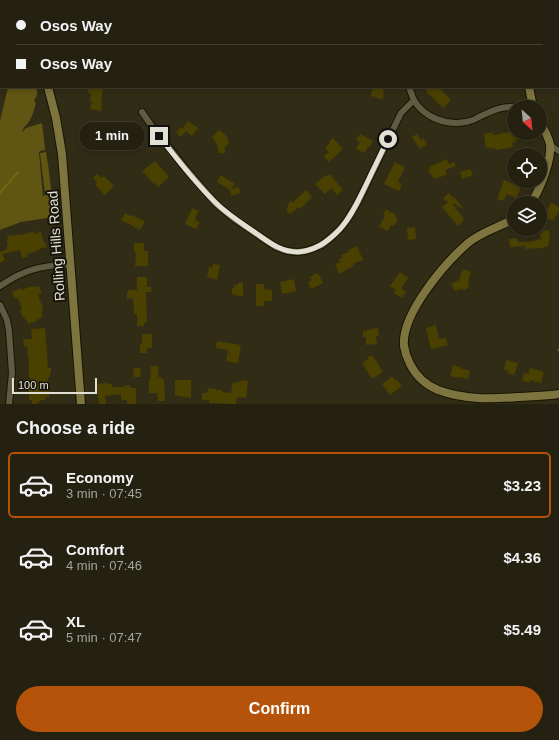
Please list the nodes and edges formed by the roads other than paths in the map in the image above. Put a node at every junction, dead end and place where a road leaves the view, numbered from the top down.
1 (48, 88) edge
2 (409, 88) edge
3 (529, 88) edge
4 (414, 100) junction
5 (532, 100) edge
6 (507, 106) edge
7 (142, 112) dead end
8 (547, 136) edge
9 (550, 145) junction
10 (559, 151) edge
11 (535, 196) edge
12 (507, 222) edge
13 (70, 264) junction
14 (0, 286) edge
15 (0, 305) edge
16 (559, 394) edge
17 (10, 404) edge
18 (81, 404) edge

1 - 13 street, Rolling Hills Road
2 - 4 street
3 - 5 street
4 - 6 street
4 - 7 street
8 - 9 street
9 - 10 street
9 - 11 street
12 - 16 street
13 - 14 street
13 - 18 street, Rolling Hills Road
15 - 17 street

